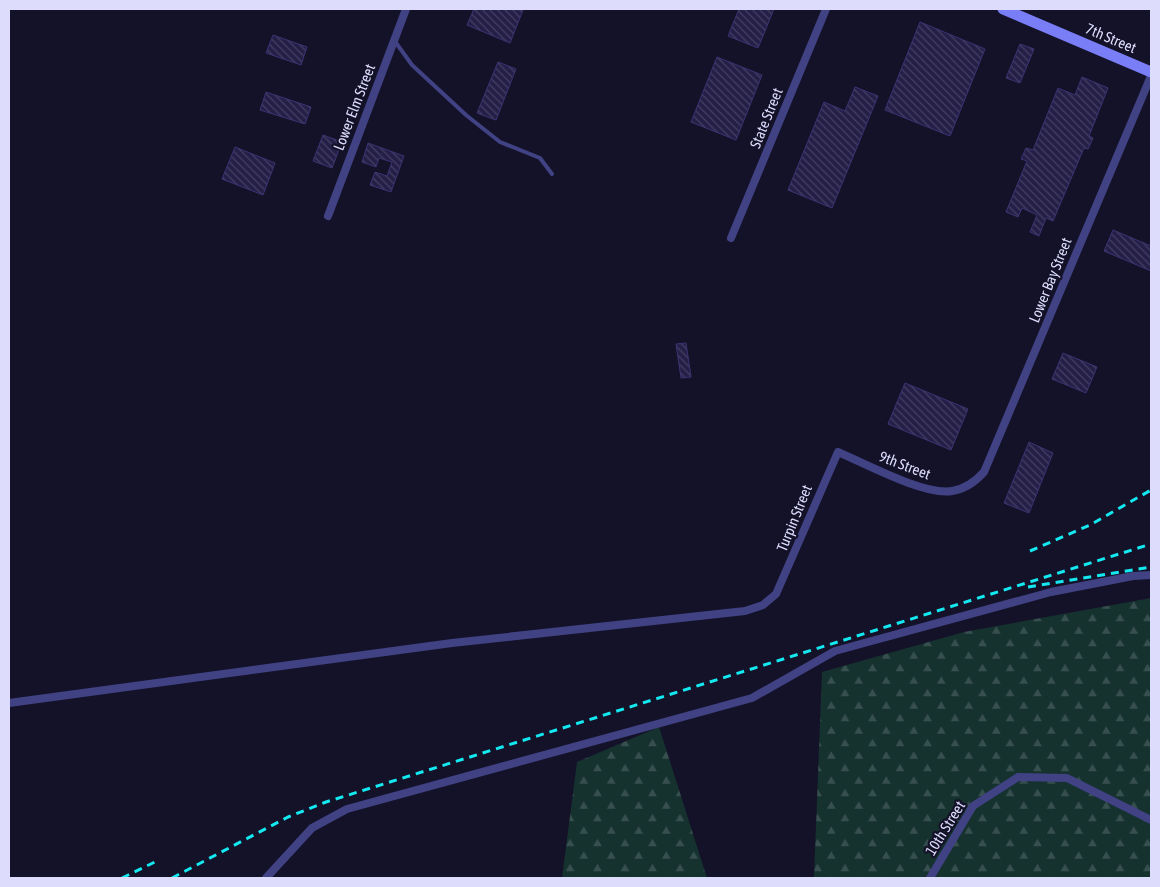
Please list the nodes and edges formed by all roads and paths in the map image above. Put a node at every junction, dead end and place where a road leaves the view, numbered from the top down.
1 (406, 9) edge
2 (826, 9) edge
3 (1004, 9) edge
4 (394, 40) junction
5 (1151, 72) edge
6 (1151, 76) edge
7 (552, 174) dead end
8 (328, 216) dead end
9 (731, 238) dead end
10 (838, 452) joint
11 (965, 487) joint
12 (1151, 575) edge
13 (9, 704) edge
14 (1151, 820) edge
15 (266, 878) edge
16 (930, 878) edge

1 - 4 street, Lower Elm Street
2 - 9 street, State Street
3 - 5 street, 7th Street
4 - 7 lane
4 - 8 street, Lower Elm Street
6 - 11 street, Lower Bay Street
10 - 11 street, 9th Street
10 - 13 street, Turpin Street
12 - 15 street
14 - 16 street, 10th Street

